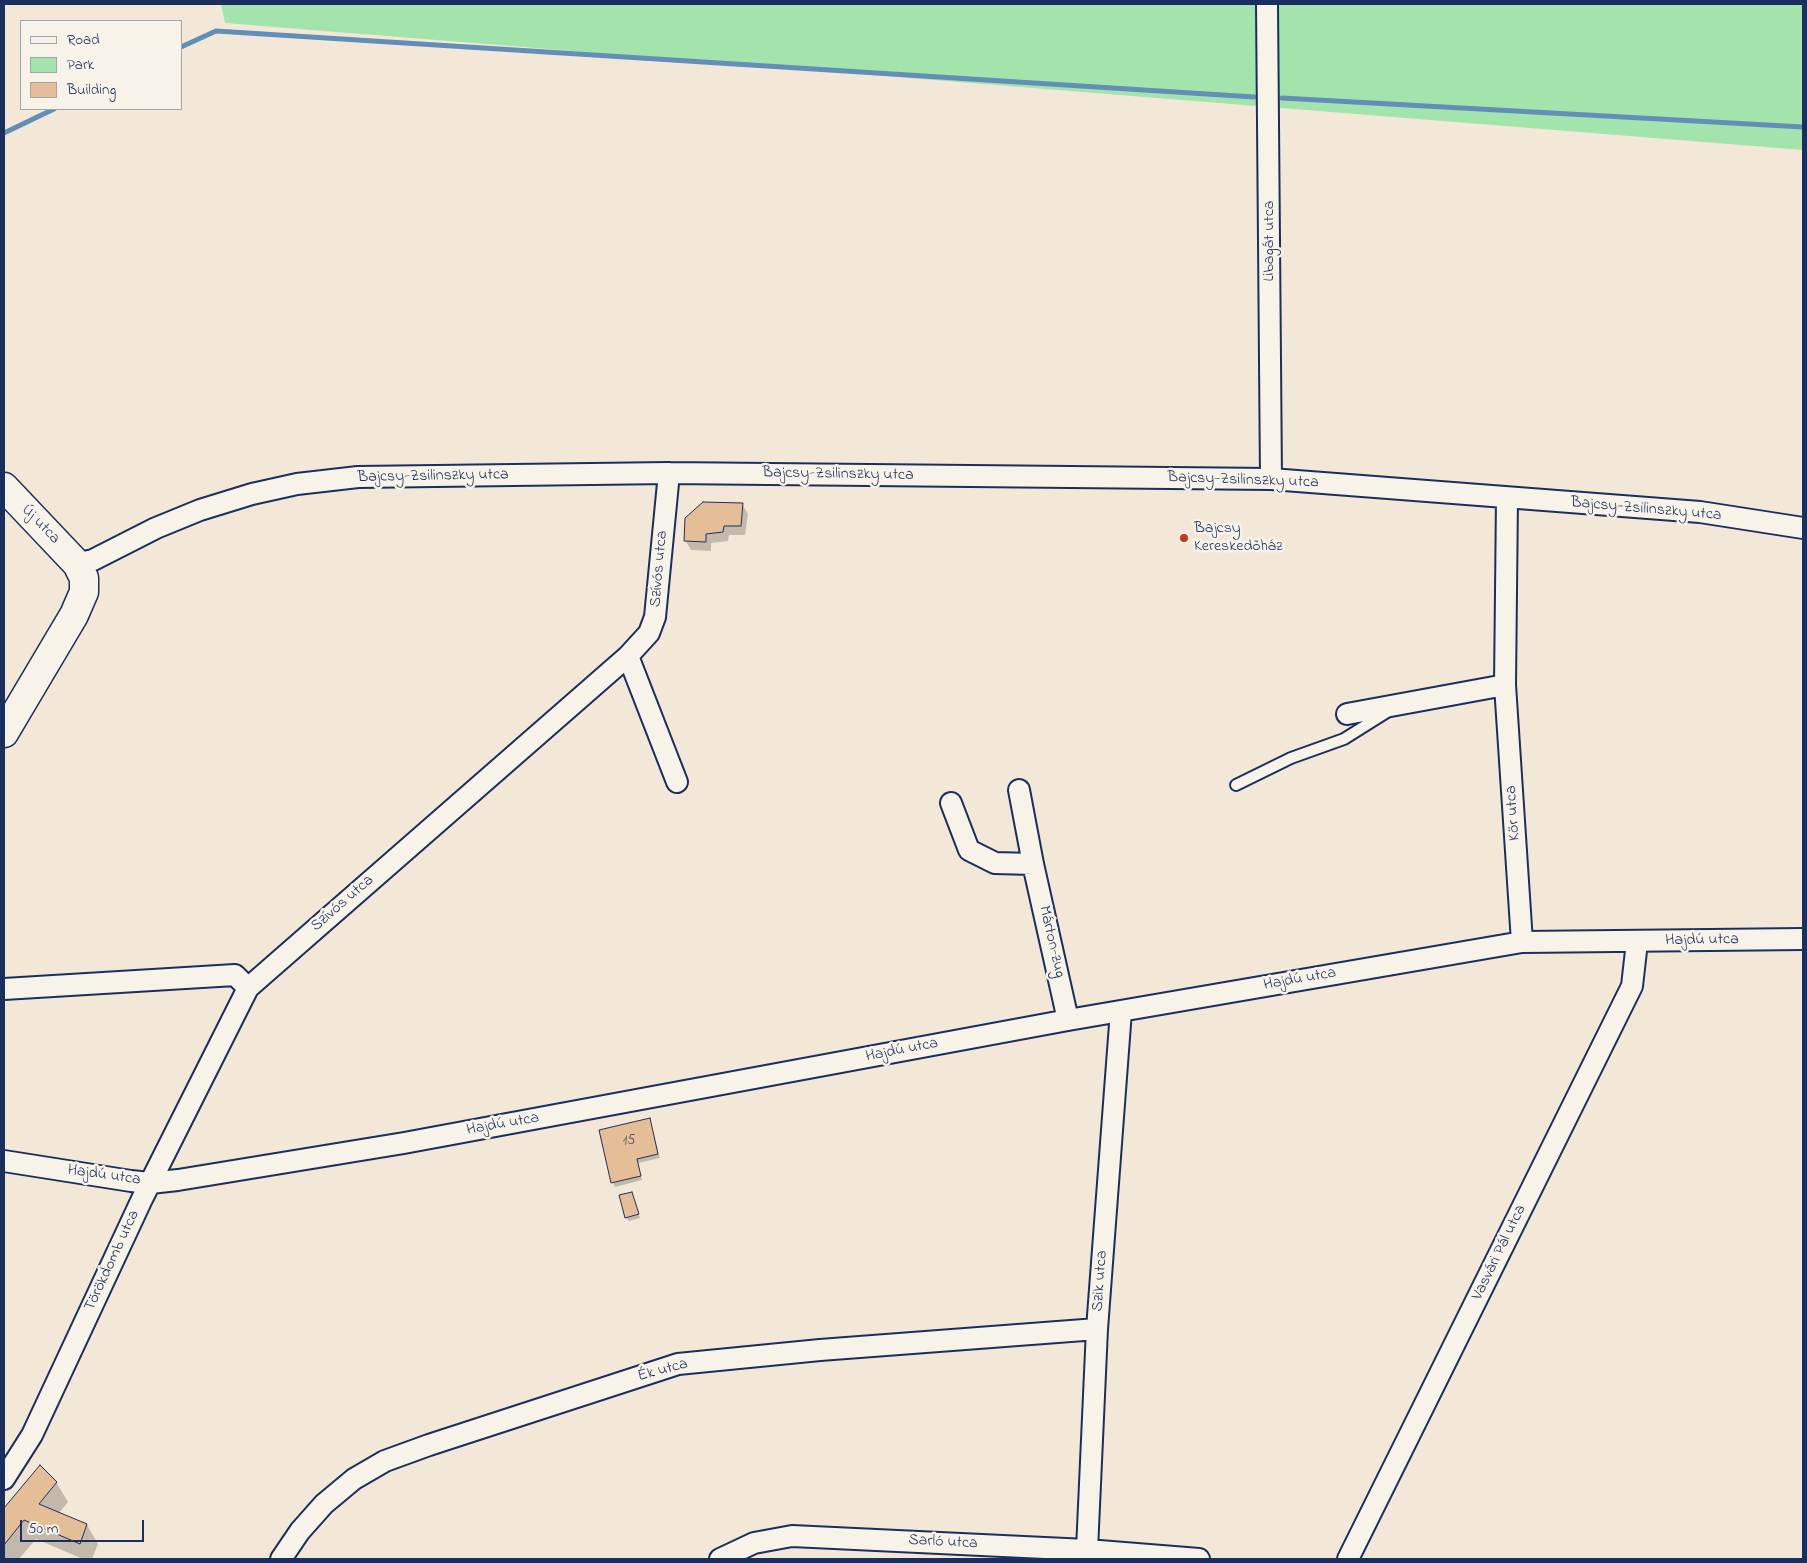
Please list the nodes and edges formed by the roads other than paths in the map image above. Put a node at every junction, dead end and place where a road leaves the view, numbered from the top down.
1 (1267, 4) edge
2 (669, 473) junction
3 (1271, 479) junction
4 (4, 487) edge
5 (1507, 498) junction
6 (1803, 528) edge
7 (77, 564) junction
8 (628, 656) junction
9 (1505, 685) junction
10 (1398, 704) junction
11 (1347, 714) dead end
12 (4, 733) edge
13 (677, 782) dead end
14 (1236, 785) dead end
15 (1019, 790) dead end
16 (951, 803) dead end
17 (1033, 864) junction
18 (1803, 939) edge
19 (1522, 942) junction
20 (1637, 942) junction
21 (248, 988) junction
22 (4, 989) edge
23 (1121, 1011) junction
24 (1068, 1020) junction
25 (4, 1160) edge
26 (150, 1183) junction
27 (1097, 1329) junction
28 (4, 1479) edge
29 (1087, 1550) junction
30 (281, 1559) edge
31 (720, 1559) edge
32 (1199, 1559) edge
33 (1348, 1559) edge

1 - 3 street, Libagát utca
2 - 3 street, Bajcsy-Zsilinszky utca
2 - 7 street, Bajcsy-Zsilinszky utca
2 - 8 street, Szívós utca
3 - 5 street, Bajcsy-Zsilinszky utca
4 - 7 main road, Új utca
5 - 6 street, Bajcsy-Zsilinszky utca
5 - 9 street, Kör utca
7 - 12 main road
8 - 13 street
8 - 21 street, Szívós utca
9 - 10 street
9 - 19 street, Kör utca
10 - 11 street
10 - 14 lane
15 - 17 street, Márton-zug
16 - 17 street
17 - 24 street, Márton-zug
18 - 20 street, Hajdú utca
19 - 20 street, Hajdú utca
19 - 23 street, Hajdú utca
20 - 33 street, Vasvári Pál utca
21 - 22 street
21 - 26 street, Törökdomb utca
23 - 24 street, Hajdú utca
23 - 27 street, Szik utca
24 - 26 street, Hajdú utca
25 - 26 street, Hajdú utca
26 - 28 street, Törökdomb utca
27 - 29 street, Szik utca
27 - 30 street, Ék utca
29 - 31 street, Sarló utca
29 - 32 street, Sarló utca

